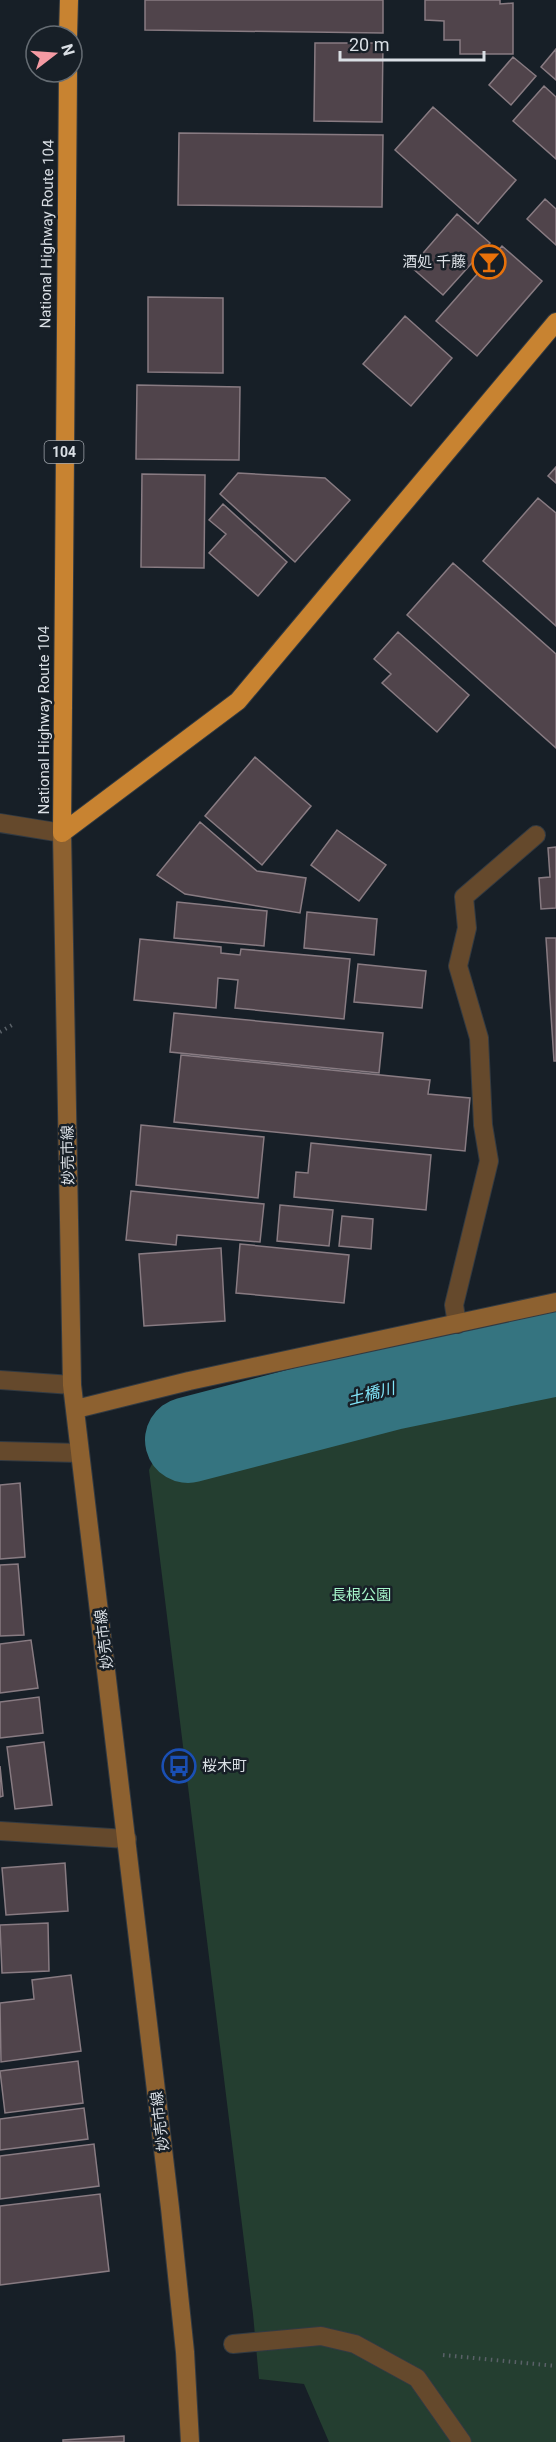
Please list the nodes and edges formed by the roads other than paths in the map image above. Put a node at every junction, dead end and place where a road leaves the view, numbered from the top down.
1 (69, 0) edge
2 (68, 24) edge
3 (68, 84) edge
4 (556, 322) edge
5 (0, 823) edge
6 (62, 833) junction
7 (536, 835) dead end
8 (556, 1302) edge
9 (457, 1324) junction
10 (0, 1380) edge
11 (72, 1384) junction
12 (76, 1409) junction
13 (0, 1451) edge
14 (79, 1453) junction
15 (0, 1832) edge
16 (127, 1839) junction
17 (233, 2344) dead end
18 (190, 2442) edge
19 (462, 2442) edge

1 - 2 highway
3 - 6 highway, National Highway Route 104 / 104
4 - 6 highway, National Highway Route 104
5 - 6 street
6 - 11 main road, 妙売市線
7 - 9 street
8 - 9 main road
9 - 12 main road
10 - 11 street
11 - 12 main road, 妙売市線
12 - 14 main road, 妙売市線
13 - 14 street
14 - 16 main road, 妙売市線
15 - 16 street
16 - 18 main road, 妙売市線
17 - 19 street

